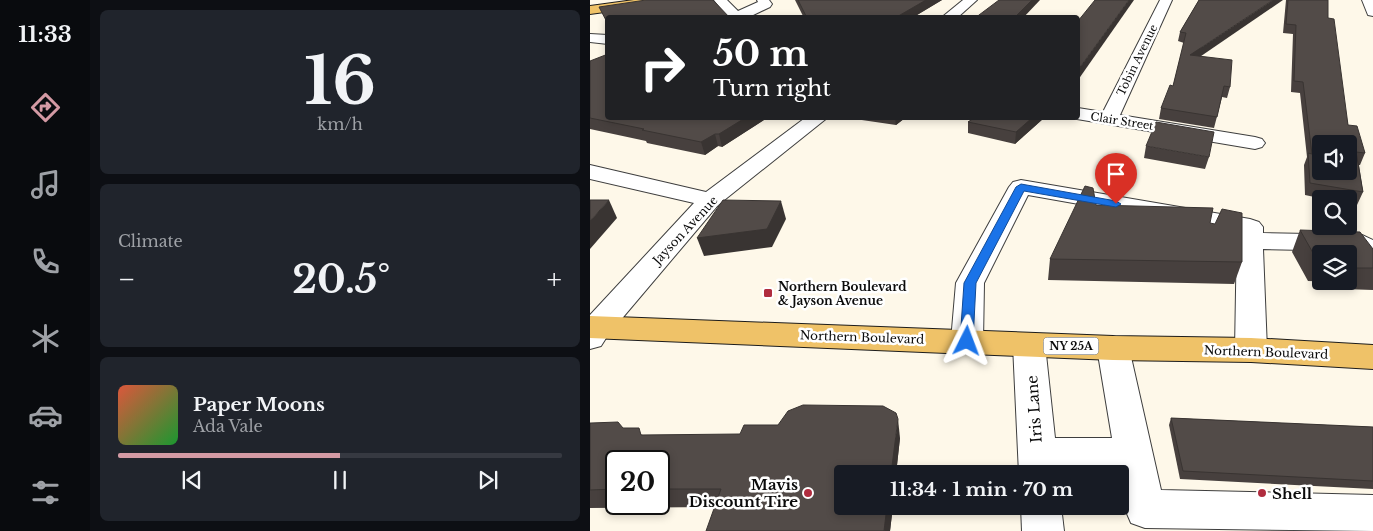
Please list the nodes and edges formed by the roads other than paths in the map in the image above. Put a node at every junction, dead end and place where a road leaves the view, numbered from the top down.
1 (663, 0) edge
2 (720, 0) edge
3 (763, 0) edge
4 (971, 0) edge
5 (1166, 0) edge
6 (1368, 0) edge
7 (590, 10) edge
8 (1373, 12) edge
9 (734, 15) edge
10 (740, 15) edge
11 (952, 15) edge
12 (1080, 114) edge
13 (1109, 119) junction
14 (814, 120) edge
15 (1255, 142) dead end
16 (590, 172) edge
17 (710, 200) junction
18 (1250, 241) junction
19 (1373, 258) edge
20 (592, 331) edge
21 (967, 341) junction
22 (1029, 345) junction
23 (1113, 348) junction
24 (1251, 350) junction
25 (1371, 360) edge
26 (1134, 455) junction
27 (1038, 464) edge
28 (1373, 514) edge
29 (1042, 515) edge
30 (1043, 531) edge

1 - 7 main road
2 - 9 street
3 - 10 street
4 - 11 street
5 - 13 street, Tobin Avenue
6 - 8 street
12 - 13 street, Clair Street
13 - 15 street, Clair Street
14 - 17 street, Jayson Avenue
16 - 17 street
17 - 20 street, Jayson Avenue
18 - 19 street
18 - 21 street
18 - 24 street
20 - 21 main road, Northern Boulevard / NY 25A
21 - 22 main road, Northern Boulevard / NY 25A
22 - 23 main road, Northern Boulevard / NY 25A
22 - 27 street, Iris Lane
23 - 24 main road, Northern Boulevard / NY 25A
23 - 26 street
24 - 25 main road, Northern Boulevard / NY 25A
26 - 27 street
26 - 28 street
29 - 30 street

